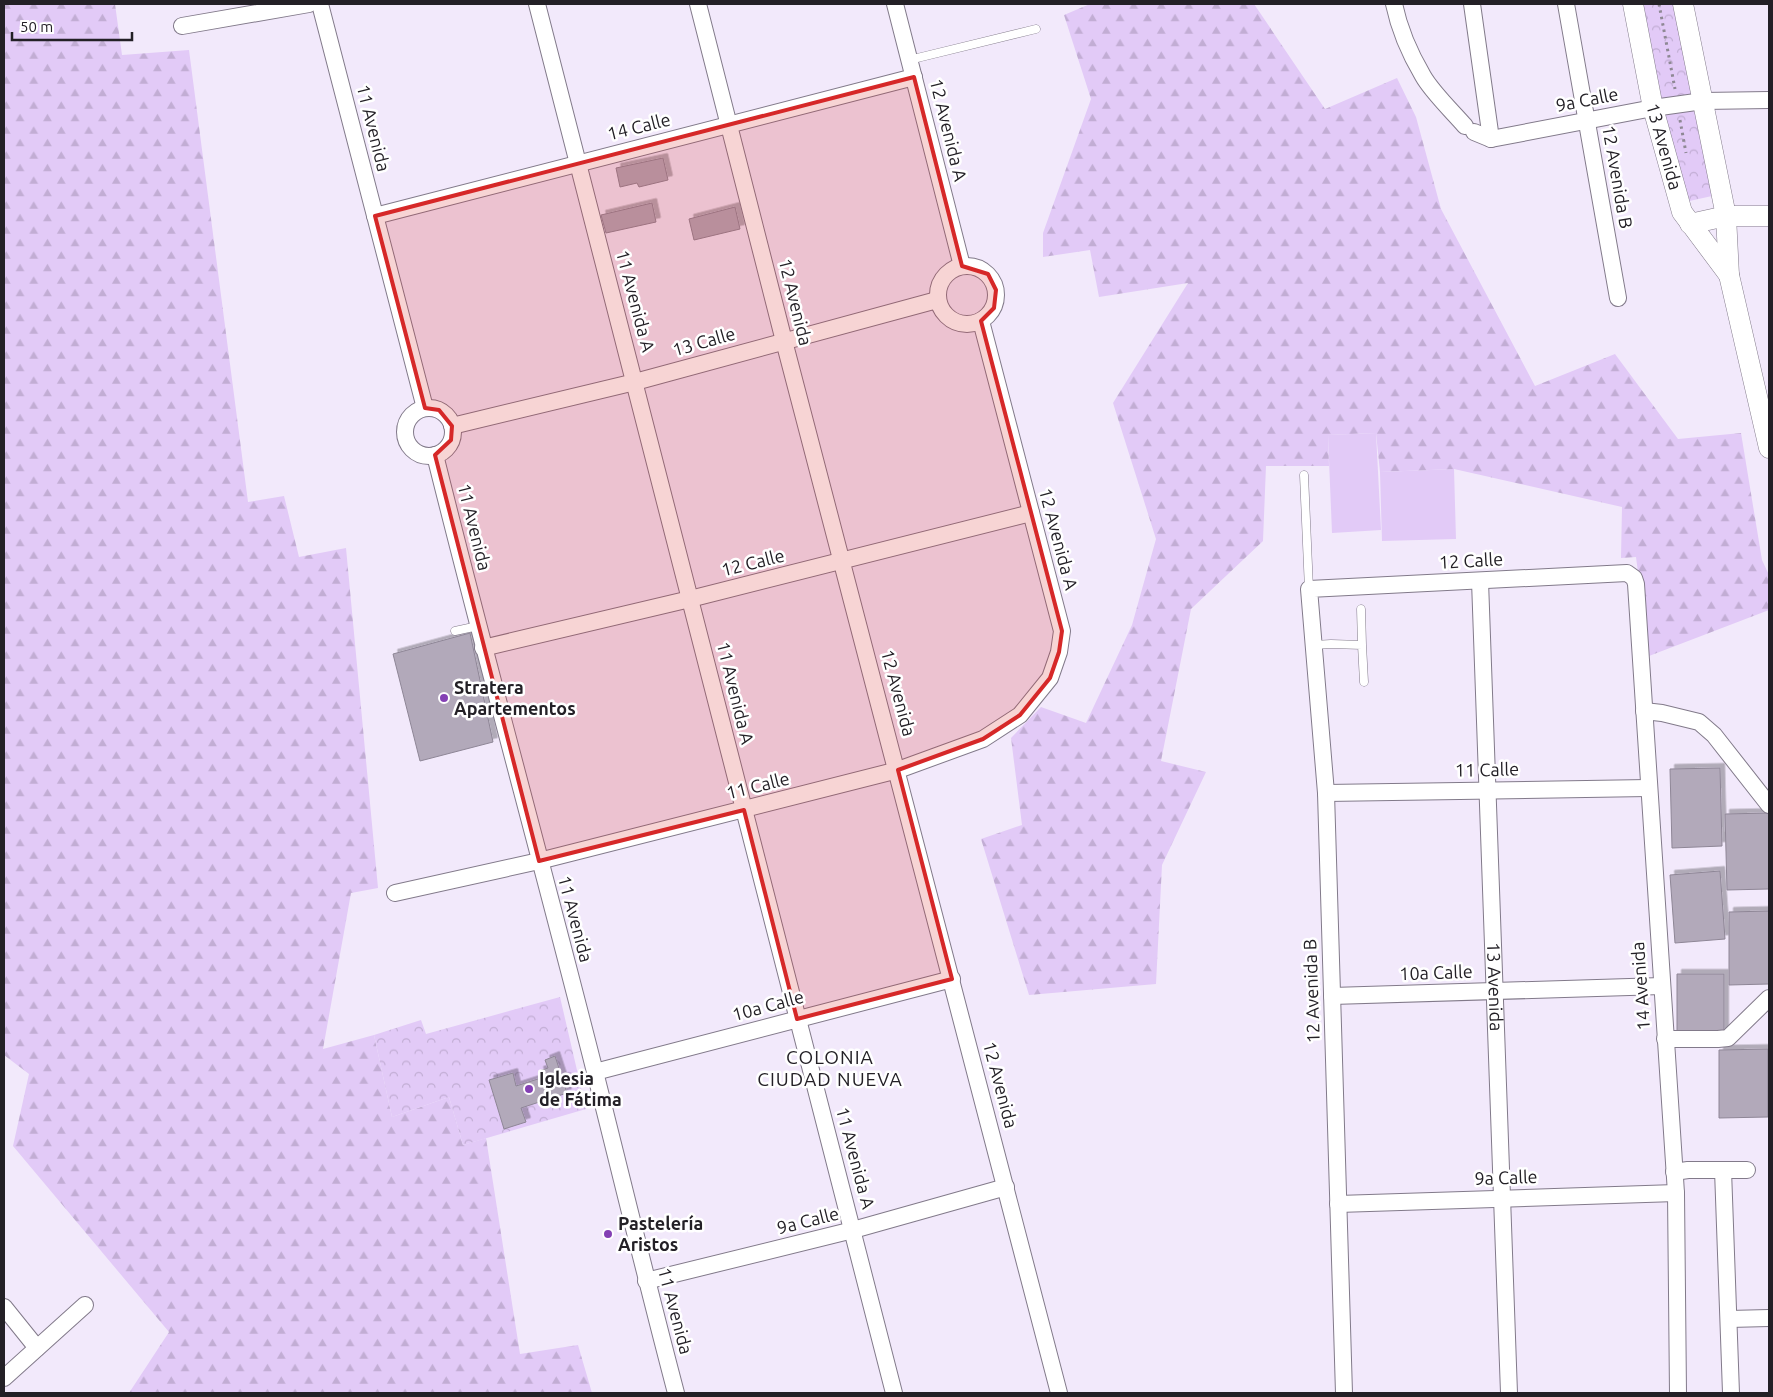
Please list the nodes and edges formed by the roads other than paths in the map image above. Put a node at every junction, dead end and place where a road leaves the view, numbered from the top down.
1 (320, 4) edge
2 (537, 4) edge
3 (698, 4) edge
4 (895, 4) edge
5 (1394, 4) edge
6 (1472, 4) edge
7 (1566, 4) edge
8 (1633, 4) edge
9 (1683, 4) edge
10 (182, 26) dead end
11 (1036, 29) dead end
12 (909, 60) junction
13 (914, 78) junction
14 (1769, 100) edge
15 (1703, 101) junction
16 (1653, 108) junction
17 (1586, 120) junction
18 (730, 124) junction
19 (1491, 139) junction
20 (578, 163) junction
21 (375, 216) junction
22 (1726, 216) junction
23 (1769, 216) edge
24 (1690, 224) junction
25 (962, 266) junction
26 (1730, 276) junction
27 (1618, 298) dead end
28 (937, 300) junction
29 (981, 321) junction
30 (784, 341) junction
31 (635, 382) junction
32 (425, 408) junction
33 (452, 426) junction
34 (1769, 448) edge
35 (435, 455) junction
36 (1304, 475) dead end
37 (1031, 513) junction
38 (842, 561) junction
39 (1634, 578) joint
40 (1480, 581) junction
41 (1309, 589) junction
42 (690, 599) junction
43 (1360, 609) dead end
44 (478, 626) junction
45 (455, 631) dead end
46 (1314, 645) junction
47 (1362, 645) junction
48 (483, 648) junction
49 (1364, 682) dead end
50 (1644, 711) junction
51 (983, 740) joint
52 (898, 770) junction
53 (1648, 788) junction
54 (1488, 790) junction
55 (1326, 793) junction
56 (1769, 805) edge
57 (744, 810) junction
58 (539, 862) junction
59 (395, 893) dead end
60 (952, 979) junction
61 (1662, 986) junction
62 (1494, 991) junction
63 (1332, 996) junction
64 (1769, 998) edge
65 (797, 1019) junction
66 (1665, 1039) junction
67 (595, 1072) junction
68 (1723, 1170) junction
69 (1747, 1170) dead end
70 (1674, 1172) junction
71 (1006, 1187) junction
72 (1676, 1193) junction
73 (1502, 1198) junction
74 (1338, 1204) junction
75 (853, 1230) junction
76 (646, 1281) junction
77 (85, 1305) dead end
78 (4, 1306) edge
79 (1769, 1318) edge
80 (1728, 1319) junction
81 (37, 1348) junction
82 (4, 1378) edge
83 (676, 1393) edge
84 (894, 1393) edge
85 (1059, 1393) edge
86 (1344, 1393) edge
87 (1509, 1393) edge
88 (1678, 1393) edge
89 (1731, 1393) edge

1 - 10 street
1 - 21 street, 11 Avenida
2 - 20 street, 11 Avenida A
3 - 18 street, 12 Avenida
4 - 12 street, 12 Avenida A
5 - 19 street
6 - 19 street
7 - 17 street, 12 Avenida B
8 - 16 street, 13 Avenida
9 - 15 street, 13 Avenida
11 - 12 lane
12 - 13 street, 12 Avenida A
13 - 18 street, 14 Calle
13 - 25 street, 12 Avenida A
14 - 15 street, 9a Calle
15 - 16 street, 9a Calle
15 - 22 street, 13 Avenida
16 - 17 street, 9a Calle
16 - 24 street, 13 Avenida
17 - 19 street, 9a Calle
17 - 27 street, 12 Avenida B
18 - 20 street, 14 Calle
18 - 30 street, 12 Avenida
20 - 21 street, 14 Calle
20 - 31 street, 11 Avenida A
21 - 32 street, 11 Avenida
22 - 23 street
22 - 24 street
22 - 26 street, 13 Avenida
24 - 26 street, 13 Avenida
25 - 28 street
25 - 29 street
26 - 34 street, 13 Avenida
28 - 29 street
28 - 30 street, 13 Calle
29 - 37 street, 12 Avenida A
30 - 31 street, 13 Calle
30 - 38 street, 12 Avenida
31 - 33 street, 13 Calle
31 - 42 street, 11 Avenida A
32 - 33 street
32 - 35 street
33 - 35 street
35 - 44 street, 11 Avenida
36 - 41 lane
37 - 38 street, 12 Calle
37 - 51 street, 12 Avenida A
38 - 42 street, 12 Calle
38 - 52 street, 12 Avenida
39 - 40 street, 12 Calle
39 - 50 street, 14 Avenida
40 - 41 street, 12 Calle
40 - 54 street, 13 Avenida
41 - 46 street, 12 Avenida B
42 - 48 street, 12 Calle
42 - 57 street, 11 Avenida A
43 - 47 lane
44 - 45 lane
44 - 48 street, 11 Avenida
46 - 47 lane
46 - 55 street, 12 Avenida B
47 - 49 lane
48 - 58 street, 11 Avenida
50 - 53 street, 14 Avenida
50 - 56 street
51 - 52 street, 11 Calle
52 - 57 street, 11 Calle
52 - 60 street, 12 Avenida
53 - 54 street, 11 Calle
53 - 61 street, 14 Avenida
54 - 55 street, 11 Calle
54 - 62 street, 13 Avenida
55 - 63 street, 12 Avenida B
57 - 58 street, 11 Calle
57 - 65 street, 11 Avenida A
58 - 59 street, 11 Calle
58 - 67 street, 11 Avenida
60 - 65 street, 10a Calle
60 - 71 street, 12 Avenida
61 - 62 street, 10a Calle
61 - 66 street, 14 Avenida
62 - 63 street, 10a Calle
62 - 73 street, 13 Avenida
63 - 74 street, 12 Avenida B
64 - 66 street
65 - 67 street, 10a Calle
65 - 75 street, 11 Avenida A
66 - 70 street, 14 Avenida
67 - 76 street, 11 Avenida
68 - 69 street
68 - 70 street
68 - 80 street
70 - 72 street, 14 Avenida
71 - 75 street, 9a Calle
71 - 85 street, 12 Avenida
72 - 73 street, 9a Calle
72 - 88 street, 14 Avenida
73 - 74 street, 9a Calle
73 - 87 street, 13 Avenida
74 - 86 street, 12 Avenida B
75 - 76 street, 9a Calle
75 - 84 street, 11 Avenida A
76 - 83 street, 11 Avenida
77 - 81 street
78 - 81 street
79 - 80 street
80 - 89 street
81 - 82 street

